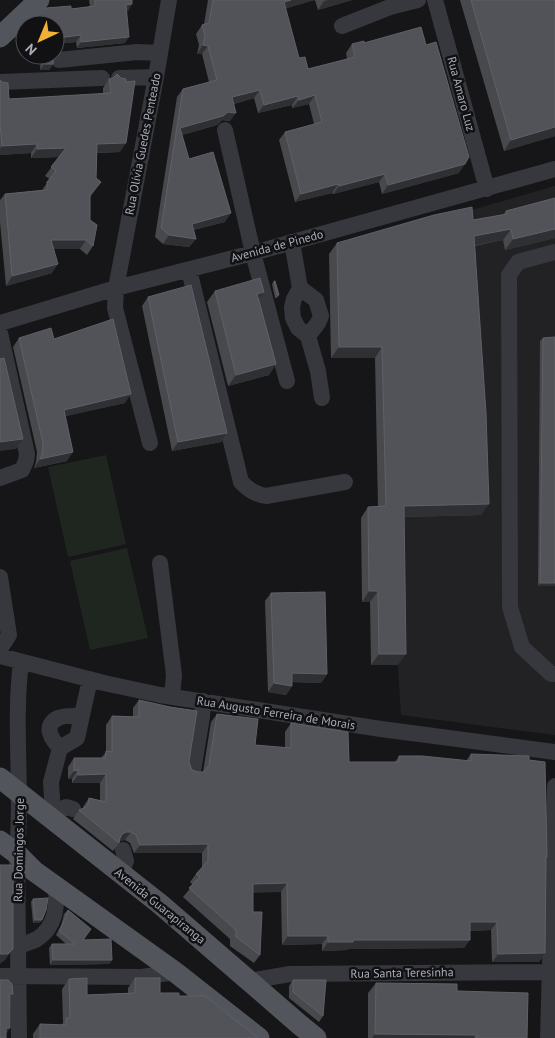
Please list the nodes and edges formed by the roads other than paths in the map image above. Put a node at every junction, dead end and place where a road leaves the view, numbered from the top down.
1 (39, 0) edge
2 (169, 0) edge
3 (418, 0) edge
4 (435, 0) edge
5 (342, 26) dead end
6 (0, 37) edge
7 (160, 53) junction
8 (65, 59) edge
9 (156, 77) junction
10 (102, 78) dead end
11 (118, 78) edge
12 (0, 82) edge
13 (225, 130) dead end
14 (555, 169) edge
15 (487, 189) junction
16 (292, 242) junction
17 (555, 252) edge
18 (253, 253) junction
19 (189, 270) junction
20 (116, 288) junction
21 (300, 288) junction
22 (0, 323) edge
23 (0, 333) edge
24 (308, 336) junction
25 (287, 381) dead end
26 (322, 398) dead end
27 (150, 443) dead end
28 (0, 478) edge
29 (345, 482) dead end
30 (160, 563) dead end
31 (0, 577) edge
32 (0, 650) edge
33 (0, 656) edge
34 (21, 662) junction
35 (555, 674) edge
36 (90, 679) junction
37 (172, 696) junction
38 (203, 701) junction
39 (82, 716) junction
40 (60, 748) junction
41 (555, 752) edge
42 (193, 770) edge
43 (0, 778) edge
44 (555, 786) edge
45 (20, 794) junction
46 (74, 809) dead end
47 (50, 814) junction
48 (0, 840) edge
49 (123, 850) dead end
50 (17, 854) junction
51 (121, 874) junction
52 (56, 886) junction
53 (19, 946) junction
54 (174, 972) junction
55 (553, 972) edge
56 (0, 976) edge
57 (19, 977) junction
58 (249, 981) junction
59 (19, 1038) edge
60 (259, 1038) edge
61 (316, 1038) edge
62 (548, 1038) edge

1 - 6 main road
2 - 7 street, Rua Olívia Guedes Penteado
3 - 5 street
4 - 15 street, Rua Amaro Luz
7 - 8 street
7 - 9 street, Rua Olívia Guedes Penteado
9 - 11 street
9 - 20 street, Rua Olívia Guedes Penteado
10 - 12 street
13 - 18 street
14 - 15 street, Avenida de Pinedo
15 - 16 street, Avenida de Pinedo
16 - 18 street, Avenida de Pinedo
16 - 21 street
17 - 35 street
18 - 19 street, Avenida de Pinedo
18 - 25 street
19 - 20 street, Avenida de Pinedo
19 - 29 street
20 - 22 street, Avenida de Pinedo
20 - 27 street, Rua Olívia Guedes Penteado
21 - 24 street
21 - 24 street
23 - 28 street
24 - 26 street
30 - 37 street
31 - 32 street
33 - 34 street, Rua Augusto Ferreira de Morais
34 - 36 street, Rua Augusto Ferreira de Morais
34 - 45 street, Rua Domingos Jorge
36 - 37 street, Rua Augusto Ferreira de Morais
36 - 39 street
37 - 38 street, Rua Augusto Ferreira de Morais
38 - 41 street, Rua Augusto Ferreira de Morais
38 - 42 street
39 - 40 street
39 - 40 street
40 - 47 street
43 - 45 main road, Avenida Guarapiranga
44 - 55 street
45 - 47 main road, Avenida Guarapiranga
45 - 50 street, Rua Domingos Jorge
46 - 47 street
47 - 51 main road, Avenida Guarapiranga
48 - 50 main road
49 - 51 street
50 - 52 main road
50 - 53 street, Rua Domingos Jorge
51 - 58 main road, Avenida Guarapiranga
52 - 53 street
52 - 54 main road
53 - 57 street, Rua Domingos Jorge
54 - 57 street
54 - 60 main road
55 - 58 street, Rua Santa Teresinha
55 - 62 street
56 - 57 street
57 - 59 street, Rua Domingos Jorge
58 - 61 main road, Avenida Guarapiranga

